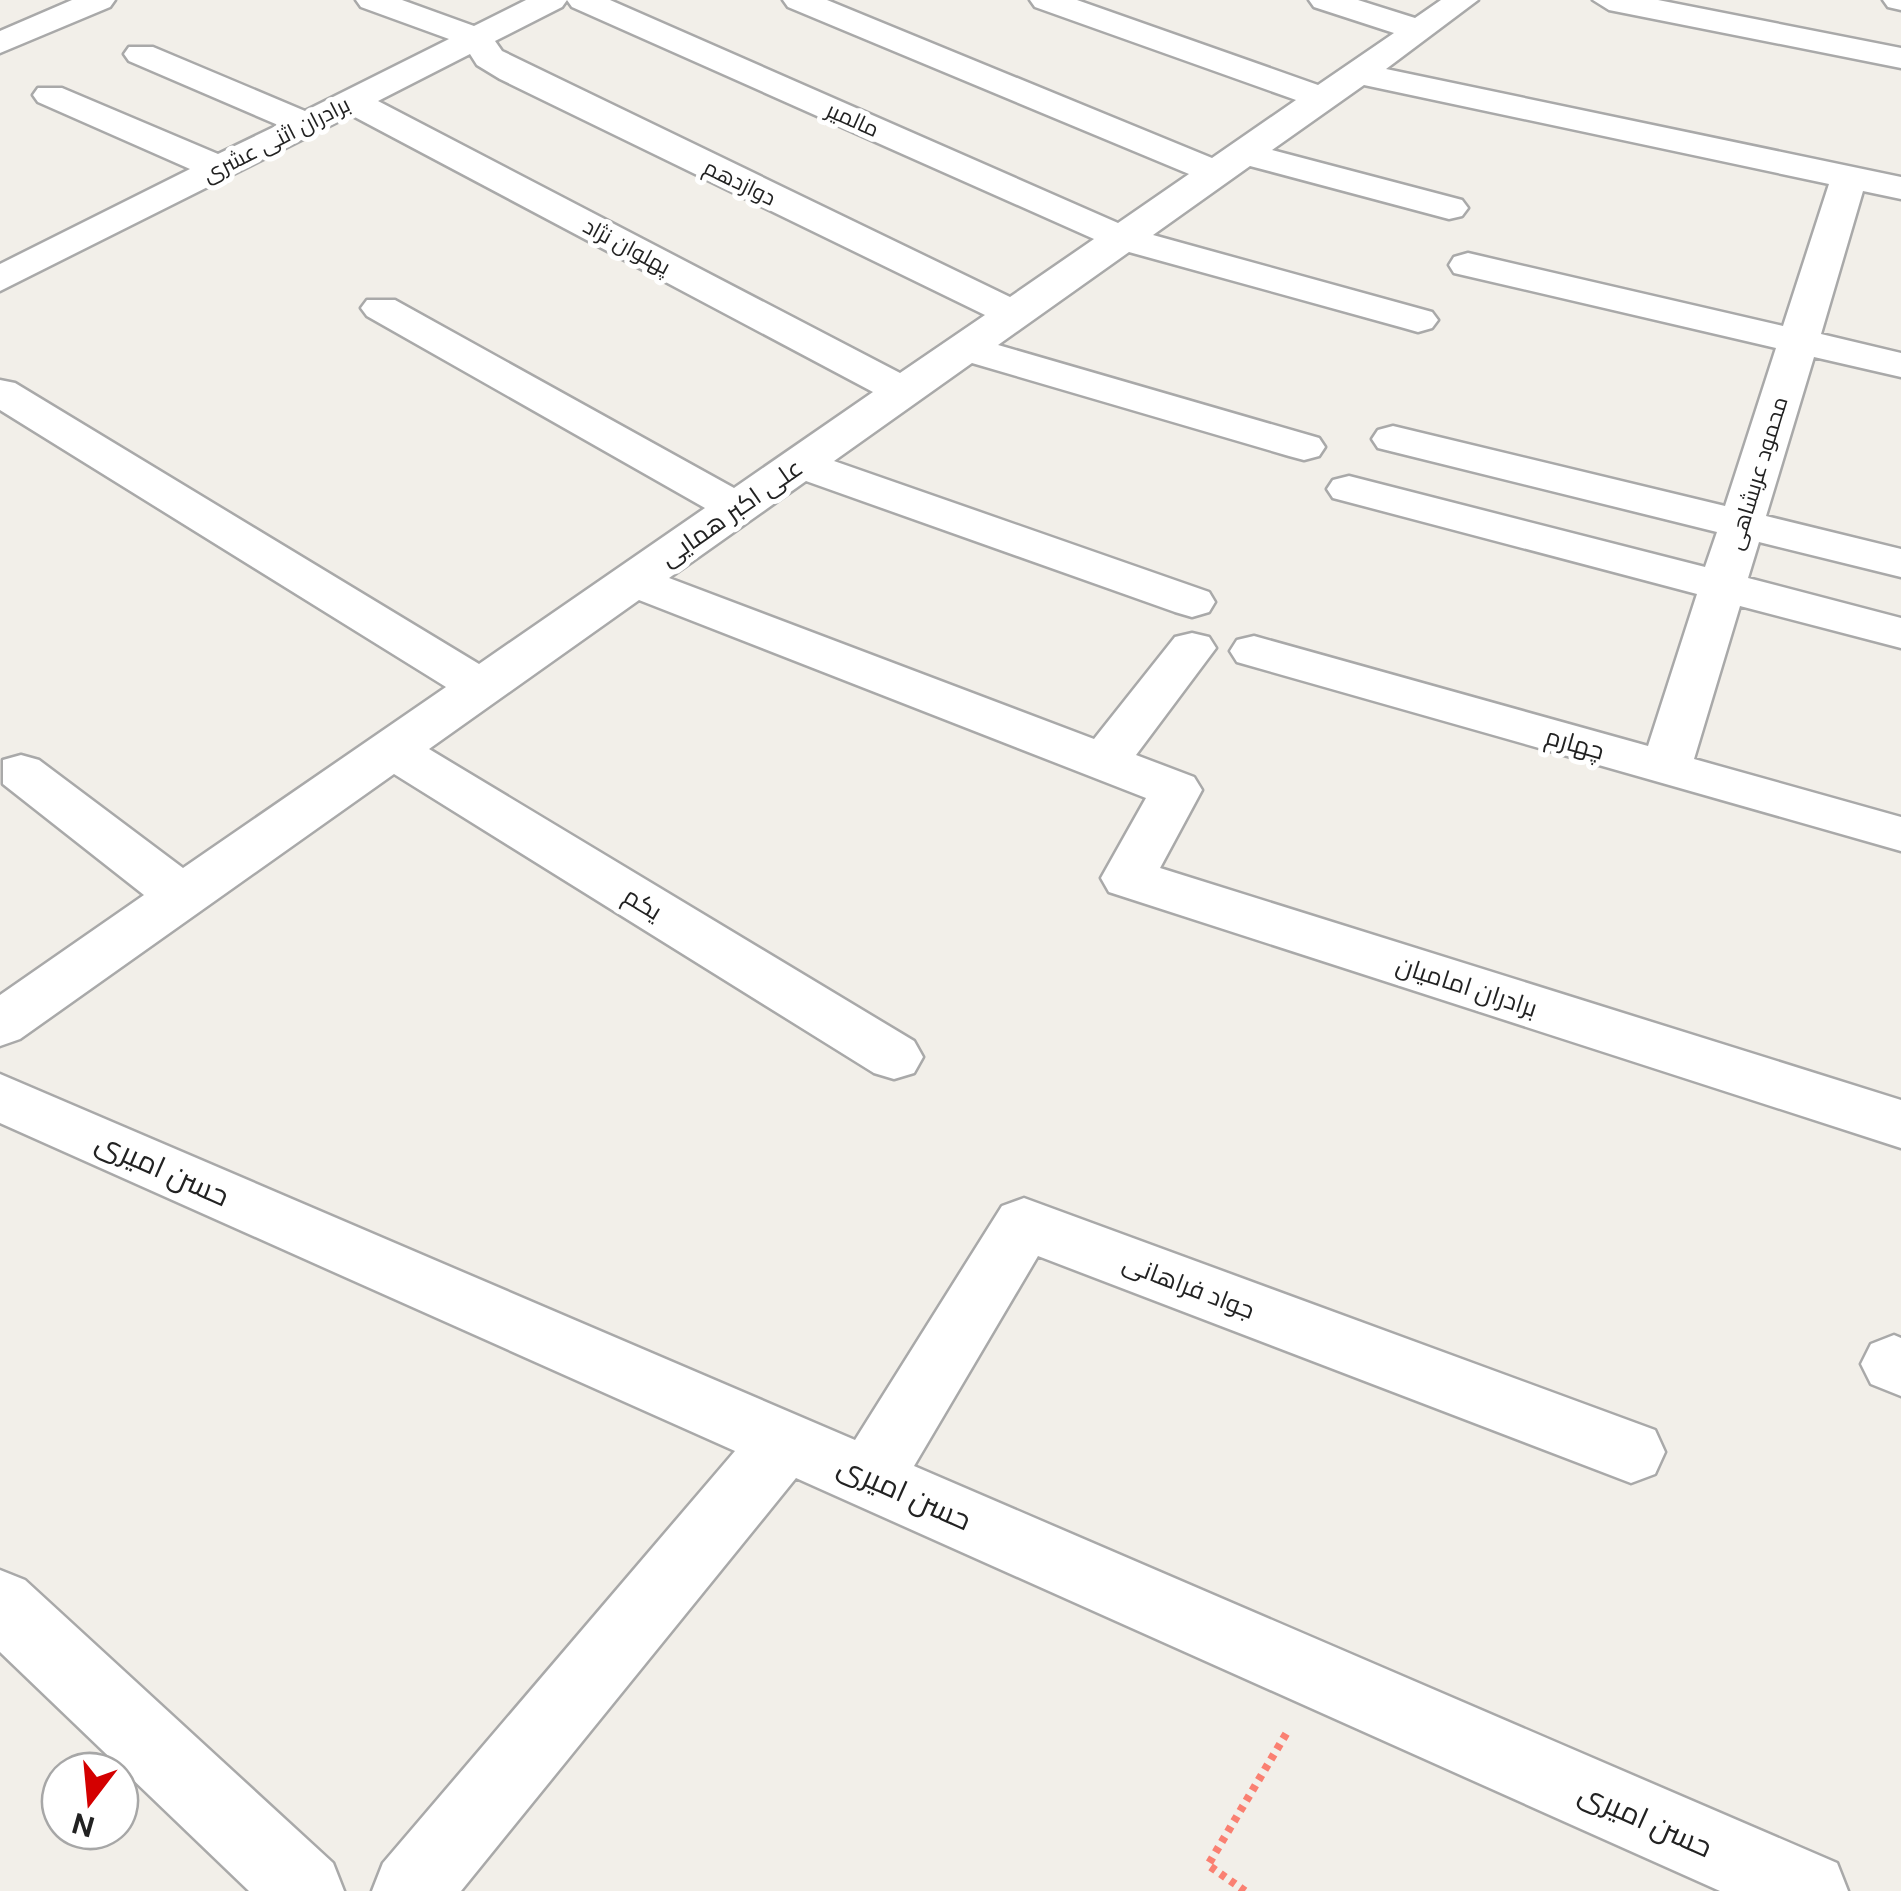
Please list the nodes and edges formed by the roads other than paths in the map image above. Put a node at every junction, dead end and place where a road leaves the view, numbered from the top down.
1 (99, 0) edge
2 (372, 0) edge
3 (551, 0) edge
4 (583, 0) edge
5 (798, 0) edge
6 (1046, 0) edge
7 (1325, 0) edge
8 (1462, 0) edge
9 (1609, 0) edge
10 (11, 1) edge
11 (54, 19) junction
12 (1418, 30) junction
13 (98, 37) dead end
14 (477, 38) junction
15 (0, 43) edge
16 (141, 54) dead end
17 (1901, 58) edge
18 (1340, 86) junction
19 (50, 95) dead end
20 (351, 102) junction
21 (306, 124) junction
22 (1230, 162) junction
23 (219, 168) junction
24 (1848, 177) junction
25 (1901, 188) edge
26 (1449, 208) dead end
27 (1122, 238) junction
28 (1468, 265) dead end
29 (0, 279) edge
30 (381, 308) dead end
31 (1014, 314) junction
32 (1418, 320) dead end
33 (1798, 341) junction
34 (965, 348) junction
35 (1901, 365) edge
36 (903, 391) junction
37 (0, 392) edge
38 (1393, 438) dead end
39 (1304, 448) dead end
40 (800, 464) junction
41 (1349, 489) dead end
42 (737, 508) junction
43 (1742, 522) junction
44 (1901, 562) edge
45 (633, 581) junction
46 (1723, 587) junction
47 (1901, 633) edge
48 (1254, 650) dead end
49 (482, 686) junction
50 (392, 750) junction
51 (1104, 761) junction
52 (1666, 769) junction
53 (22, 772) dead end
54 (1898, 834) dead end
55 (182, 896) junction
56 (0, 1024) edge
57 (894, 1057) dead end
58 (0, 1097) edge
59 (1901, 1124) edge
60 (786, 1440) junction
61 (1631, 1452) dead end
62 (870, 1477) junction
63 (0, 1604) edge
64 (305, 1891) edge
65 (410, 1891) edge
66 (1809, 1891) edge

1 - 11 street
2 - 14 street
3 - 14 street, برادران اثنی عشری
4 - 27 street, مالمیر
5 - 22 street
6 - 18 street
7 - 12 street
8 - 12 street, علی اکبر همایی
9 - 17 street
10 - 11 street
11 - 13 street
11 - 15 street
12 - 18 street, علی اکبر همایی
14 - 20 street, برادران اثنی عشری
14 - 31 street, دوازدهم
16 - 21 street
18 - 22 street, علی اکبر همایی
18 - 24 street
19 - 23 street
20 - 21 street, برادران اثنی عشری
20 - 36 street, پهلوان نژاد
21 - 23 street, برادران اثنی عشری
22 - 26 street
22 - 27 street, علی اکبر همایی
23 - 29 street, برادران اثنی عشری
24 - 25 street
24 - 33 street, محمود عربشاهی
27 - 31 street, علی اکبر همایی
27 - 32 street, مالمیر
28 - 33 street
30 - 42 street
31 - 34 street, علی اکبر همایی
33 - 35 street
33 - 43 street, محمود عربشاهی
34 - 36 street, علی اکبر همایی
34 - 39 street
36 - 40 street, علی اکبر همایی
37 - 49 street
38 - 43 street
40 - 42 street, علی اکبر همایی
40 - 51 street
41 - 46 street
42 - 45 street, علی اکبر همایی
43 - 44 street
43 - 46 street, محمود عربشاهی
45 - 49 street, علی اکبر همایی
45 - 51 street
46 - 47 street
46 - 52 street, محمود عربشاهی
48 - 52 street, چهارم
49 - 50 street, علی اکبر همایی
50 - 55 street, علی اکبر همایی
50 - 57 street, یکم
51 - 59 street, برادران امامیان
52 - 54 street, چهارم
53 - 55 street
55 - 56 street, علی اکبر همایی
58 - 60 street, حسن امیری
60 - 62 street, حسن امیری
60 - 65 street
61 - 62 street, جواد فراهانی
62 - 66 street, حسن امیری
63 - 64 street

